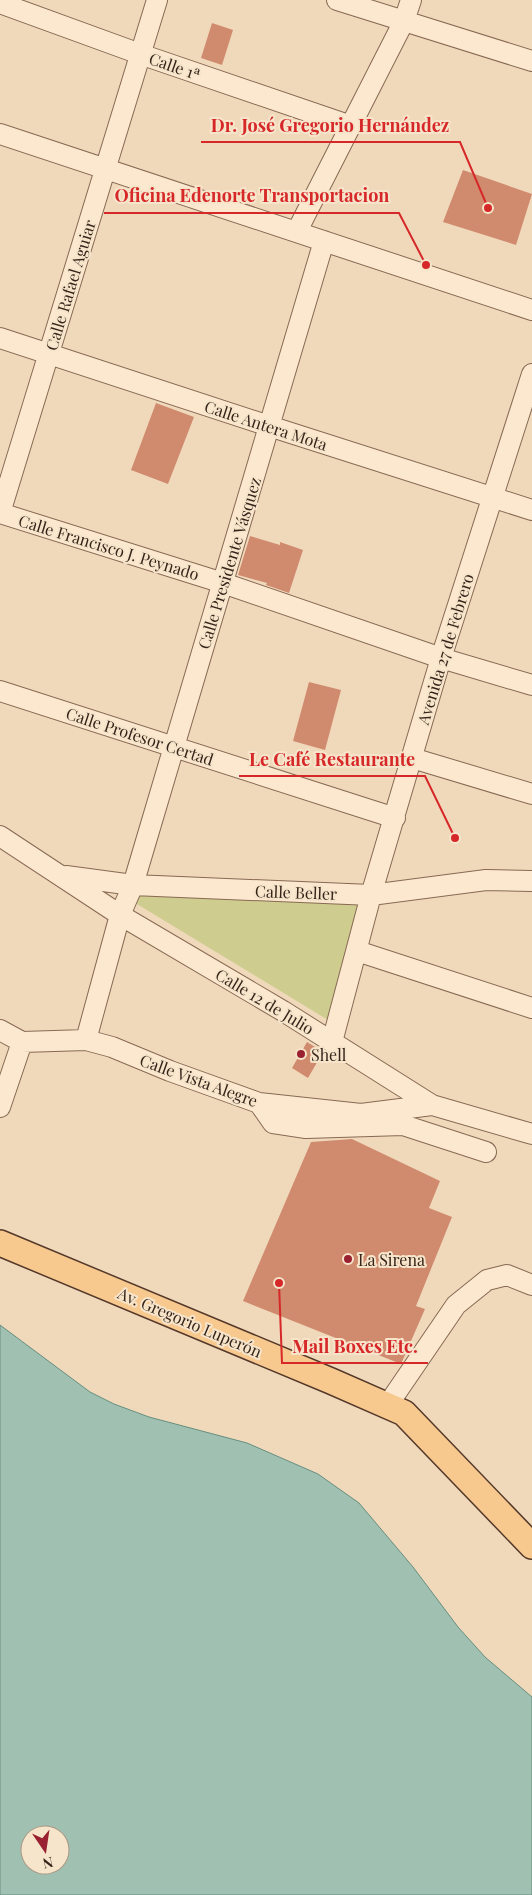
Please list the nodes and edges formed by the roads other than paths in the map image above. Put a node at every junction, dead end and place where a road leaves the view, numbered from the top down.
1 (157, 0) edge
2 (337, 0) edge
3 (412, 0) edge
4 (0, 3) edge
5 (404, 21) junction
6 (140, 54) junction
7 (532, 61) edge
8 (351, 126) junction
9 (0, 134) edge
10 (105, 169) junction
11 (297, 231) junction
12 (324, 241) junction
13 (532, 310) edge
14 (0, 338) edge
15 (48, 354) junction
16 (532, 374) edge
17 (269, 426) junction
18 (492, 497) junction
19 (532, 510) edge
20 (0, 513) edge
21 (223, 583) junction
22 (441, 658) junction
23 (532, 685) edge
24 (0, 691) edge
25 (174, 746) junction
26 (412, 758) junction
27 (532, 794) edge
28 (394, 818) junction
29 (0, 836) edge
30 (61, 875) junction
31 (532, 881) edge
32 (133, 885) junction
33 (371, 895) junction
34 (120, 915) junction
35 (357, 950) junction
36 (532, 1008) edge
37 (0, 1030) edge
38 (86, 1040) junction
39 (22, 1042) junction
40 (332, 1042) junction
41 (259, 1103) junction
42 (432, 1105) junction
43 (0, 1107) edge
44 (532, 1134) edge
45 (486, 1152) dead end
46 (0, 1243) edge
47 (532, 1285) edge
48 (387, 1406) junction
49 (532, 1546) edge

1 - 6 street, Calle Rafael Aguiar
2 - 5 street
3 - 5 street
4 - 6 street, Calle 1ª
5 - 7 street
5 - 8 street
6 - 8 street, Calle 1ª
6 - 10 street, Calle Rafael Aguiar
8 - 11 street
9 - 10 street
10 - 11 street
10 - 15 street, Calle Rafael Aguiar
11 - 12 street
12 - 13 street
12 - 17 street, Calle Presidente Vásquez
14 - 15 street, Calle Antera Mota
15 - 17 street, Calle Antera Mota
15 - 20 street, Calle Rafael Aguiar
16 - 18 street, Avenida 27 de Febrero
17 - 18 street, Calle Antera Mota
17 - 21 street, Calle Presidente Vásquez
18 - 19 street, Calle Antera Mota
18 - 22 street, Avenida 27 de Febrero
20 - 21 street, Calle Francisco J. Peynado
21 - 22 street, Calle Francisco J. Peynado
21 - 25 street, Calle Presidente Vásquez
22 - 23 street, Calle Francisco J. Peynado
22 - 26 street, Avenida 27 de Febrero
24 - 25 street, Calle Profesor Certad
25 - 28 street, Calle Profesor Certad
25 - 32 street, Calle Presidente Vásquez
26 - 27 street
26 - 28 street, Avenida 27 de Febrero
28 - 33 street, Avenida 27 de Febrero
29 - 30 street, Calle 12 de Julio
30 - 32 street, Calle Beller
30 - 34 street, Calle 12 de Julio
31 - 33 street, Calle Beller
32 - 33 street, Calle Beller
32 - 34 street, Calle Presidente Vásquez
33 - 35 street, Avenida 27 de Febrero
34 - 38 street
34 - 40 street, Calle 12 de Julio
35 - 36 street
35 - 40 street, Avenida 27 de Febrero
37 - 39 street
38 - 39 street, Calle Vista Alegre
38 - 41 street, Calle Vista Alegre
39 - 43 street
40 - 42 street, Calle 12 de Julio
41 - 42 street, Calle Vista Alegre
41 - 45 street
42 - 44 street, Calle 12 de Julio
46 - 48 main road, Av. Gregorio Luperón
47 - 48 street
48 - 49 main road, Av. Gregorio Luperón

